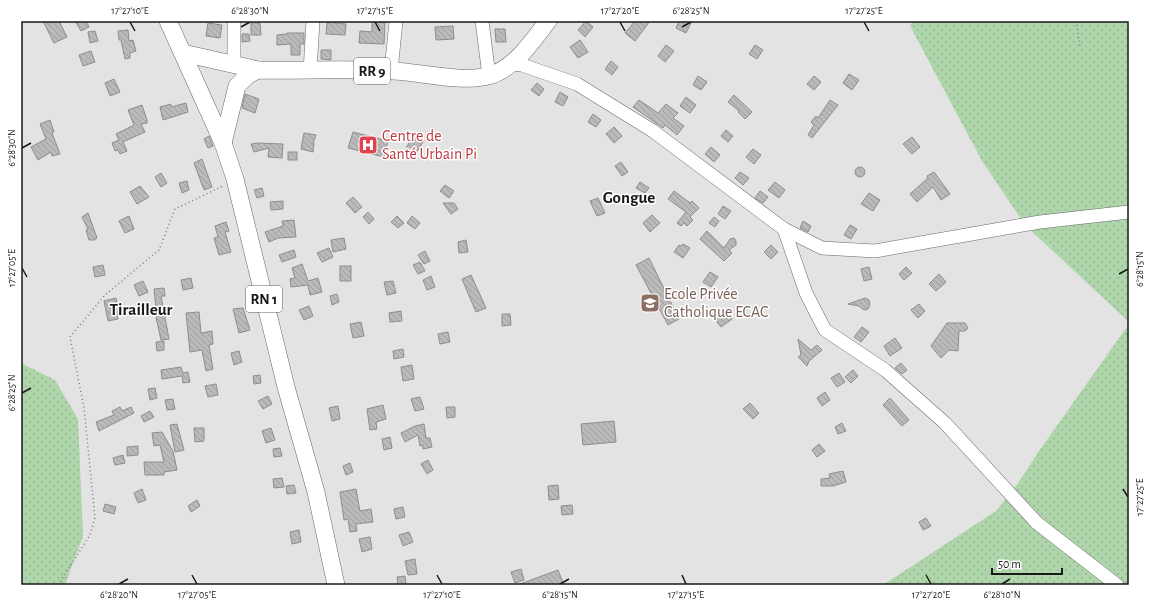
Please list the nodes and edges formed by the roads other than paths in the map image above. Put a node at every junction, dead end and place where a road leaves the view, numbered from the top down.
1 (168, 21) edge
2 (234, 21) edge
3 (312, 21) edge
4 (396, 21) edge
5 (482, 21) edge
6 (548, 21) edge
7 (183, 53) junction
8 (511, 64) junction
9 (234, 66) junction
10 (258, 70) junction
11 (310, 71) junction
12 (391, 71) junction
13 (489, 76) junction
14 (223, 143) junction
15 (1129, 212) edge
16 (784, 229) junction
17 (336, 585) edge
18 (1118, 585) edge

1 - 7 main road, RN 1
2 - 9 street
3 - 11 street
4 - 12 street
5 - 13 street
6 - 8 main road, RR 9
7 - 9 main road, RR 9
7 - 14 main road, RN 1
8 - 13 main road, RR 9
8 - 16 street
9 - 10 main road, RR 9
10 - 11 main road, RR 9
10 - 14 main road
11 - 12 main road, RR 9
12 - 13 main road, RR 9
14 - 17 main road, RN 1
15 - 16 street
16 - 18 street

